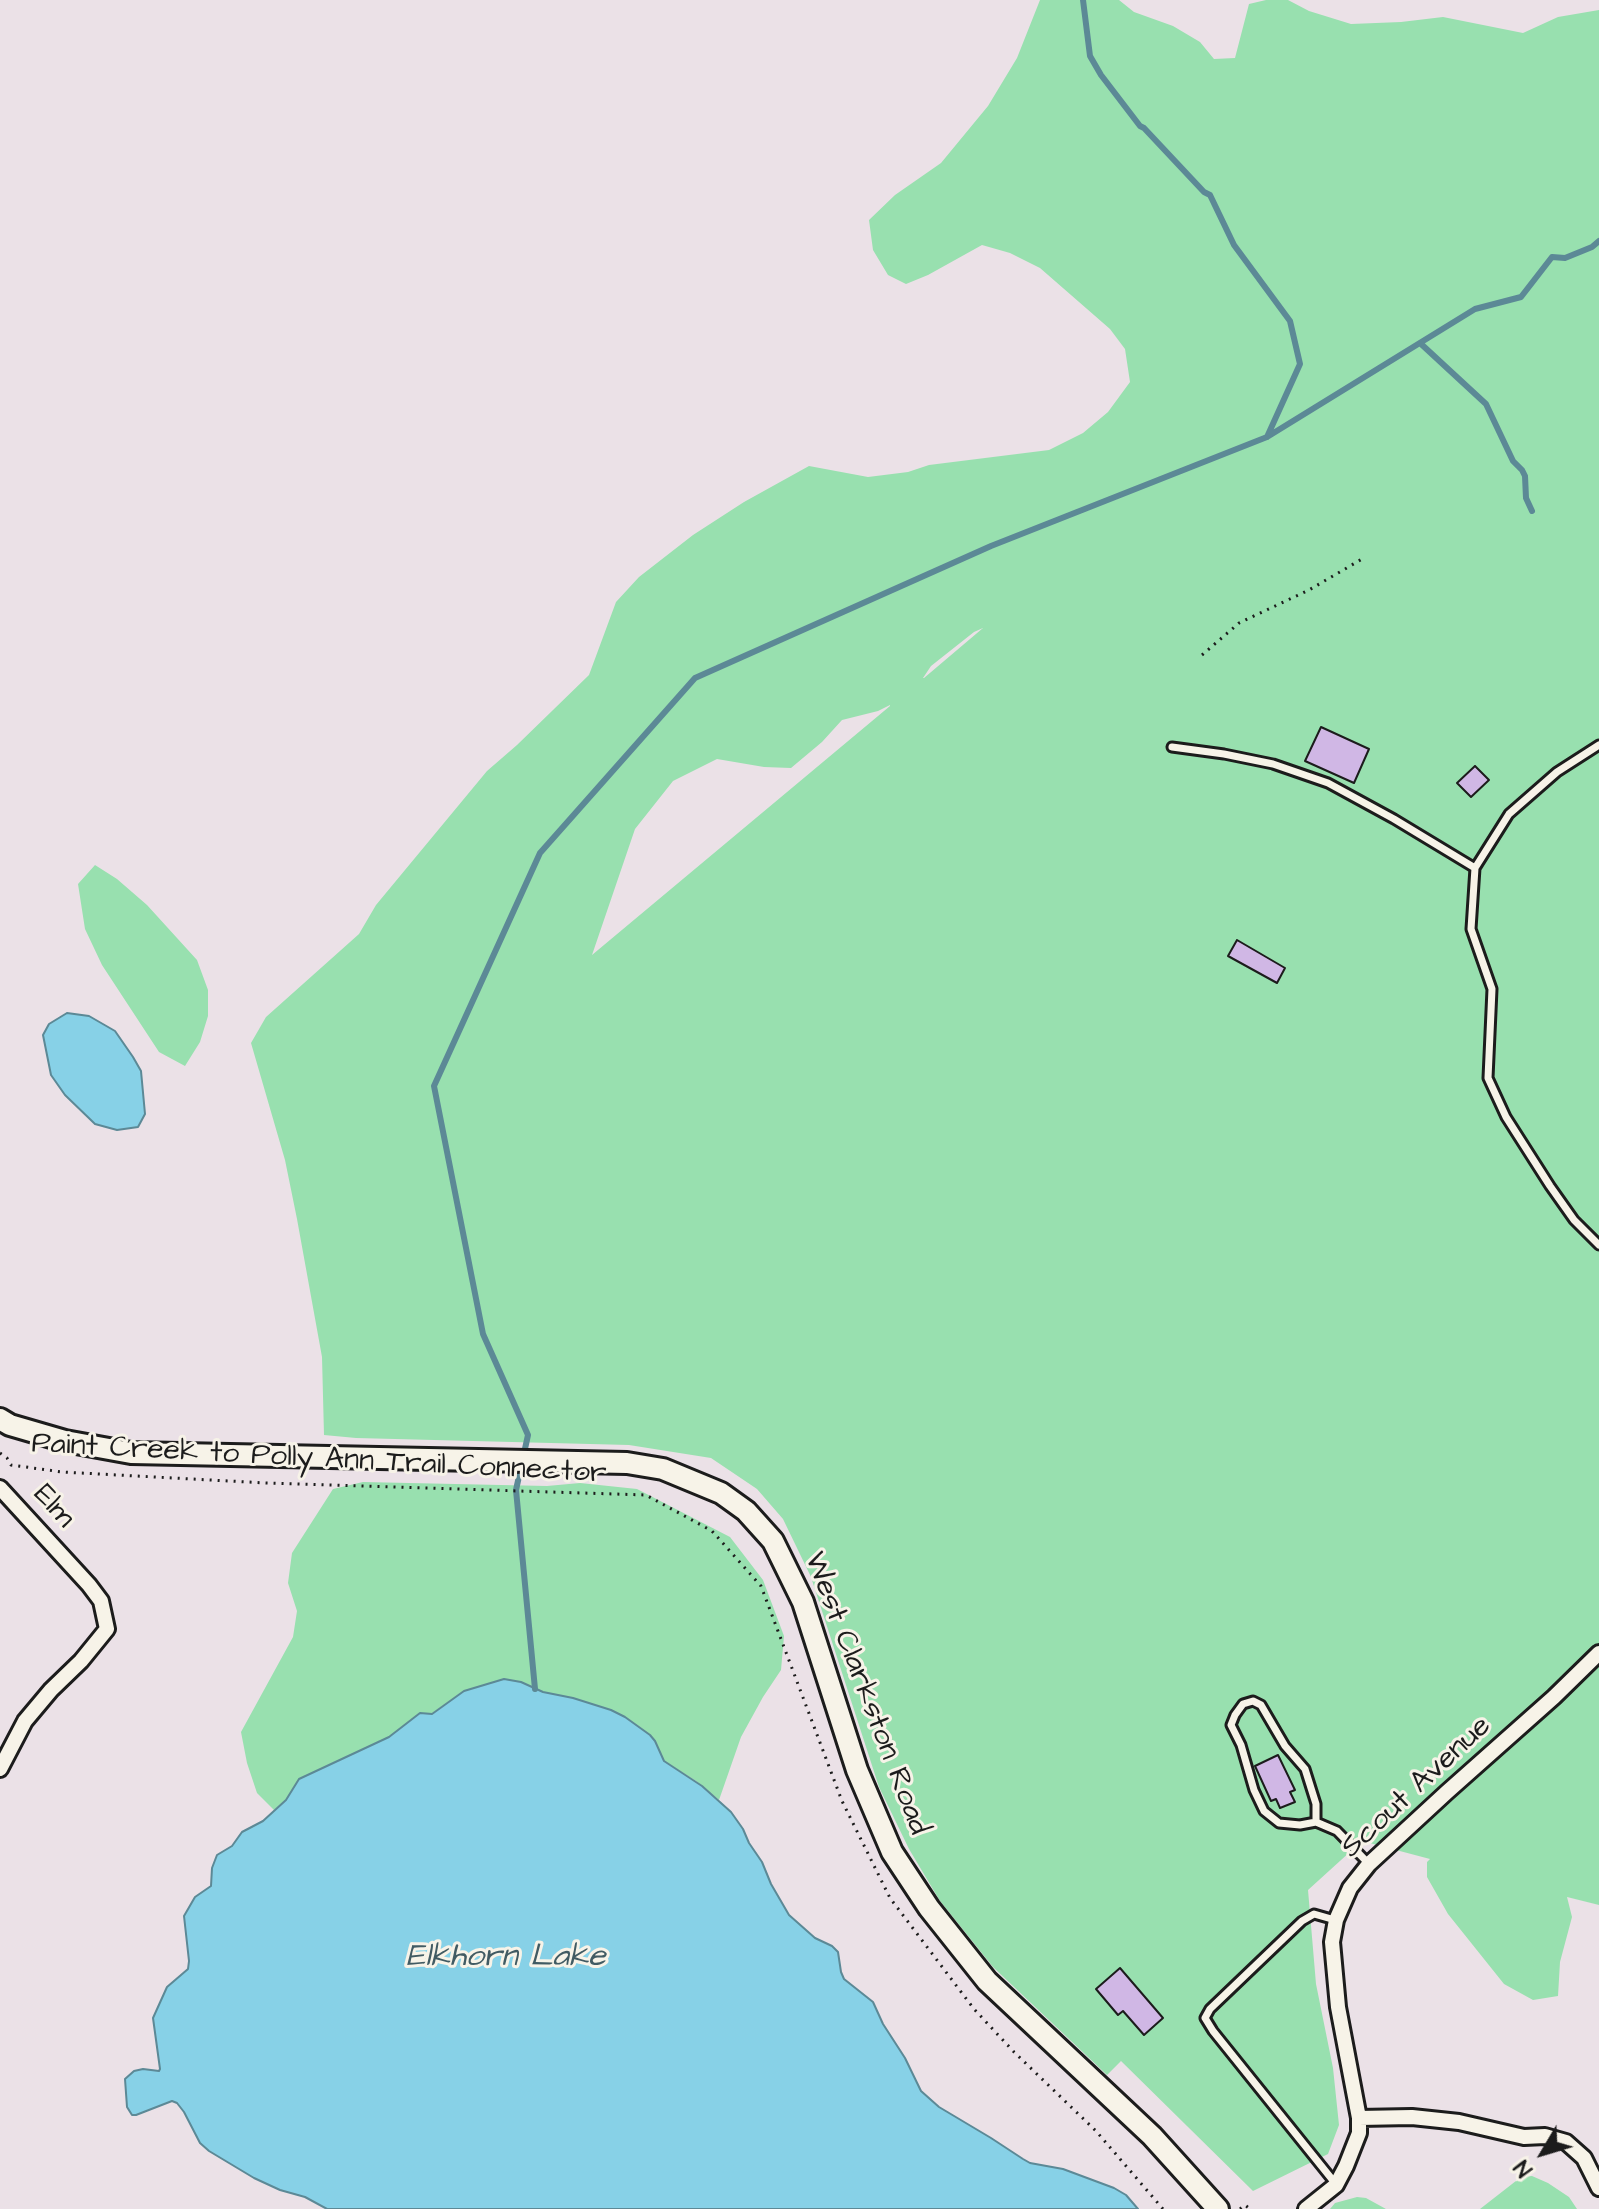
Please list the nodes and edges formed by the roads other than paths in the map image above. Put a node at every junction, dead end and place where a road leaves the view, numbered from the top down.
1 (1599, 745) edge
2 (1172, 747) dead end
3 (1475, 868) junction
4 (1599, 1245) edge
5 (0, 1419) edge
6 (0, 1488) edge
7 (1599, 1653) edge
8 (0, 1769) edge
9 (1316, 1822) junction
10 (1369, 1864) junction
11 (1336, 1920) junction
12 (1359, 2118) junction
13 (1336, 2185) junction
14 (1599, 2188) edge
15 (1218, 2209) edge
16 (1306, 2209) edge

1 - 3 lane
2 - 3 lane
3 - 4 lane
5 - 15 main road, West Clarkston Road
6 - 8 street, Elm
7 - 10 street, Scout Avenue
9 - 9 lane
9 - 10 lane
10 - 11 street, Scout Avenue
11 - 12 street, Scout Avenue
11 - 13 lane
12 - 13 street, Scout Avenue
12 - 14 street
13 - 16 street, Scout Avenue

